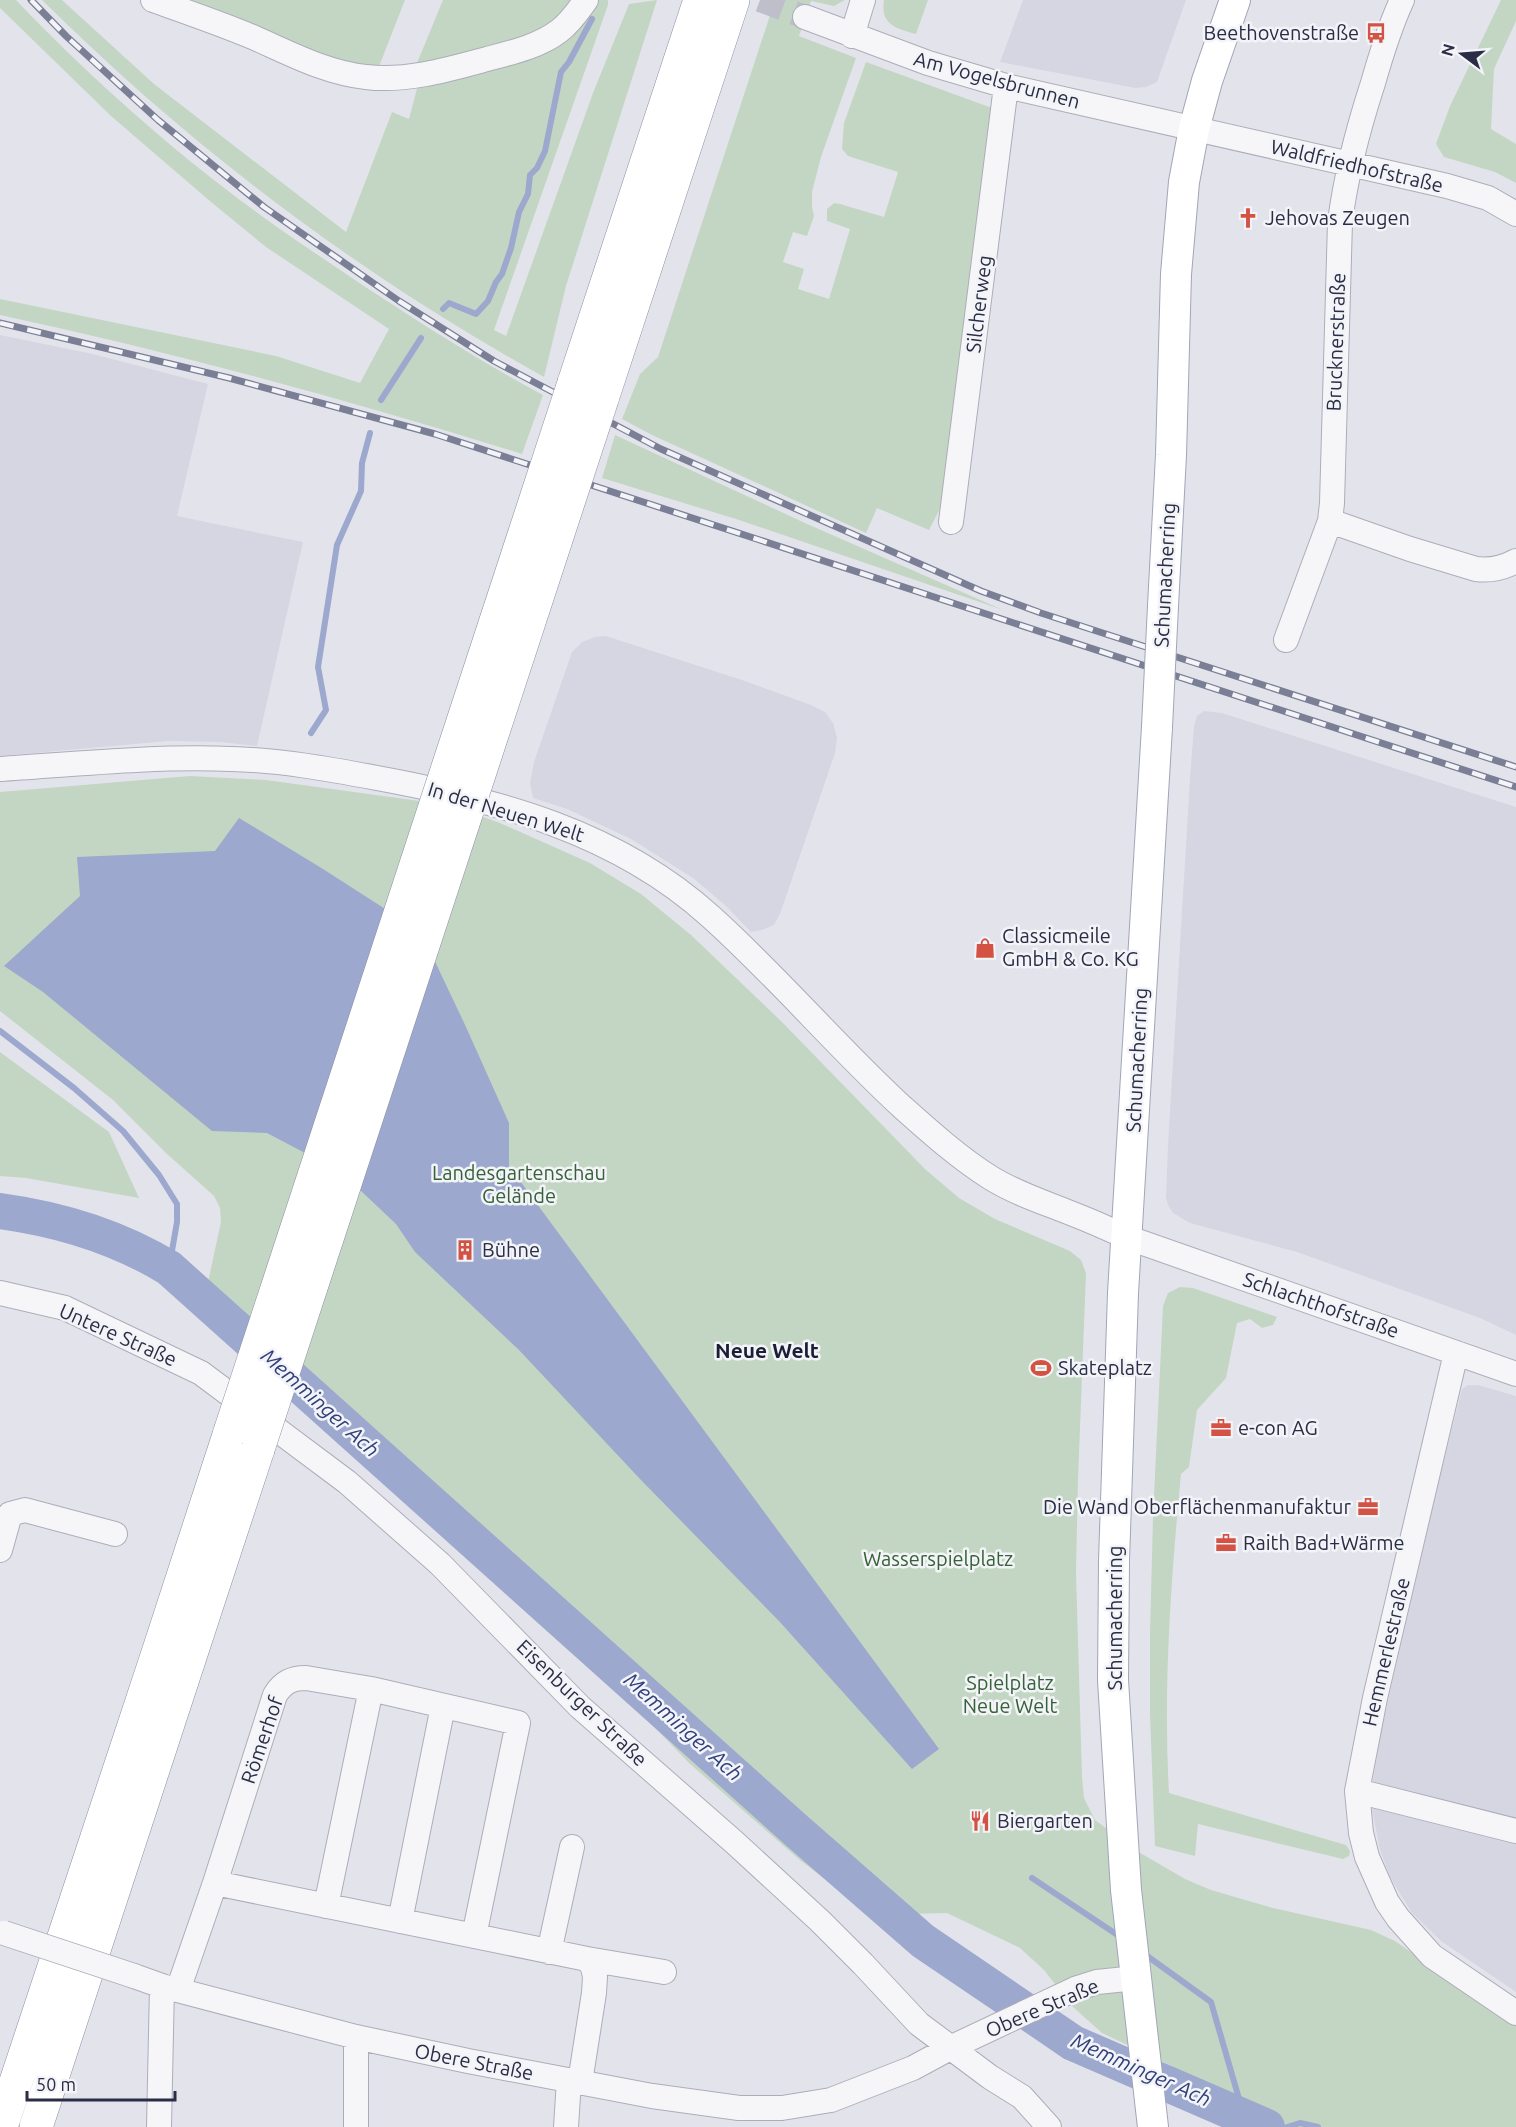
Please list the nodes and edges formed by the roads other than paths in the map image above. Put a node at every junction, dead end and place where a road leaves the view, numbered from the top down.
1 (153, 0) edge
2 (586, 0) edge
3 (700, 0) edge
4 (733, 0) edge
5 (863, 0) edge
6 (1235, 0) edge
7 (1402, 0) edge
8 (805, 17) tunnel mouth
9 (852, 36) junction
10 (1006, 86) junction
11 (1194, 129) junction
12 (1349, 164) junction
13 (1516, 213) edge
14 (1330, 521) junction
15 (951, 522) dead end
16 (1516, 561) edge
17 (1286, 640) dead end
18 (0, 770) edge
19 (1126, 1237) junction
20 (0, 1293) edge
21 (1456, 1353) junction
22 (201, 1373) joint
23 (1516, 1374) edge
24 (115, 1534) dead end
25 (0, 1550) edge
26 (371, 1689) junction
27 (443, 1706) junction
28 (1357, 1791) junction
29 (1516, 1832) edge
30 (572, 1847) dead end
31 (215, 1883) junction
32 (326, 1906) junction
33 (400, 1921) junction
34 (2, 1933) edge
35 (474, 1936) junction
36 (549, 1952) junction
37 (587, 1959) junction
38 (1135, 1968) junction
39 (664, 1972) dead end
40 (170, 1988) junction
41 (1516, 2013) edge
42 (356, 2037) junction
43 (950, 2048) junction
44 (575, 2081) junction
45 (739, 2117) edge
46 (1, 2127) edge
47 (36, 2127) edge
48 (159, 2127) edge
49 (356, 2127) edge
50 (566, 2127) edge
51 (1049, 2127) edge
52 (1153, 2127) edge

1 - 2 street
3 - 46 highway, bridge
4 - 47 highway, bridge
5 - 9 street
6 - 11 main road, Schumacherring
7 - 12 street
8 - 9 street, Am Vogelsbrunnen
9 - 10 street, Am Vogelsbrunnen
10 - 11 street, Am Vogelsbrunnen
10 - 15 street, Silcherweg
11 - 12 street, Waldfriedhofstraße
11 - 19 main road, Schumacherring, bridge
12 - 13 street, Waldfriedhofstraße
12 - 14 street, Brucknerstraße
14 - 16 street
14 - 17 street, Brucknerstraße
18 - 19 street, In der Neuen Welt
19 - 21 street, Schlachthofstraße
19 - 38 main road, Schumacherring
20 - 22 street, Untere Straße
21 - 23 street, Schlachthofstraße
21 - 28 street, Hemmerlestraße
22 - 43 street, Eisenburger Straße
24 - 25 street
26 - 27 street, Römerhof
26 - 31 street, Römerhof
26 - 32 street
27 - 33 street
27 - 35 street, Römerhof
28 - 29 street
28 - 41 street, Hemmerlestraße
30 - 36 street
31 - 32 street
31 - 40 street, Römerhof
32 - 33 street
33 - 35 street
34 - 40 street, Obere Straße, bridge
35 - 36 street
36 - 37 street
37 - 39 street
37 - 44 street
38 - 43 street, Obere Straße
38 - 52 main road, Schumacherring
40 - 42 street, Obere Straße
40 - 48 street, Römerhof
42 - 44 street, Obere Straße
42 - 49 street
43 - 45 street, Obere Straße
43 - 51 street, Obere Straße
44 - 45 street, Obere Straße
44 - 50 street

